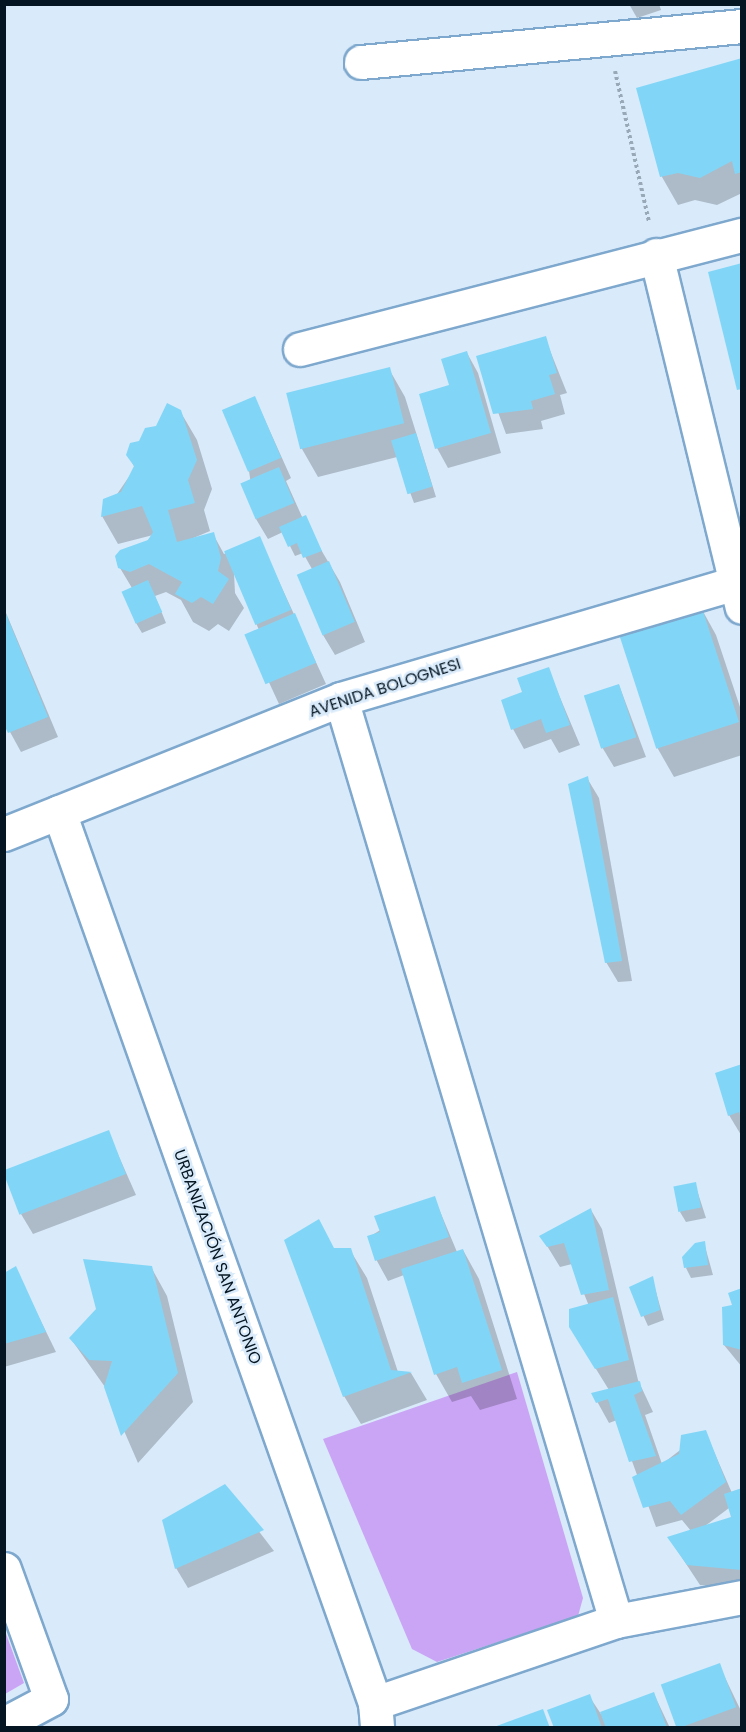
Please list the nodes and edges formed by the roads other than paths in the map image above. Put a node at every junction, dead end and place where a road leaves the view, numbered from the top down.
1 (741, 26) edge
2 (361, 62) dead end
3 (741, 235) edge
4 (656, 255) junction
5 (300, 349) dead end
6 (739, 590) edge
7 (341, 699) junction
8 (59, 812) junction
9 (4, 834) edge
10 (4, 1569) edge
11 (741, 1598) edge
12 (616, 1622) junction
13 (376, 1715) edge
14 (4, 1724) edge

1 - 2 street
3 - 4 street
4 - 5 street
4 - 6 street
6 - 7 street, AVENIDA BOLOGNESI
7 - 8 street, AVENIDA BOLOGNESI
7 - 12 street
8 - 9 street, AVENIDA BOLOGNESI
8 - 13 street, URBANIZACIÓN SAN ANTONIO
10 - 14 street
11 - 12 street
12 - 13 street

